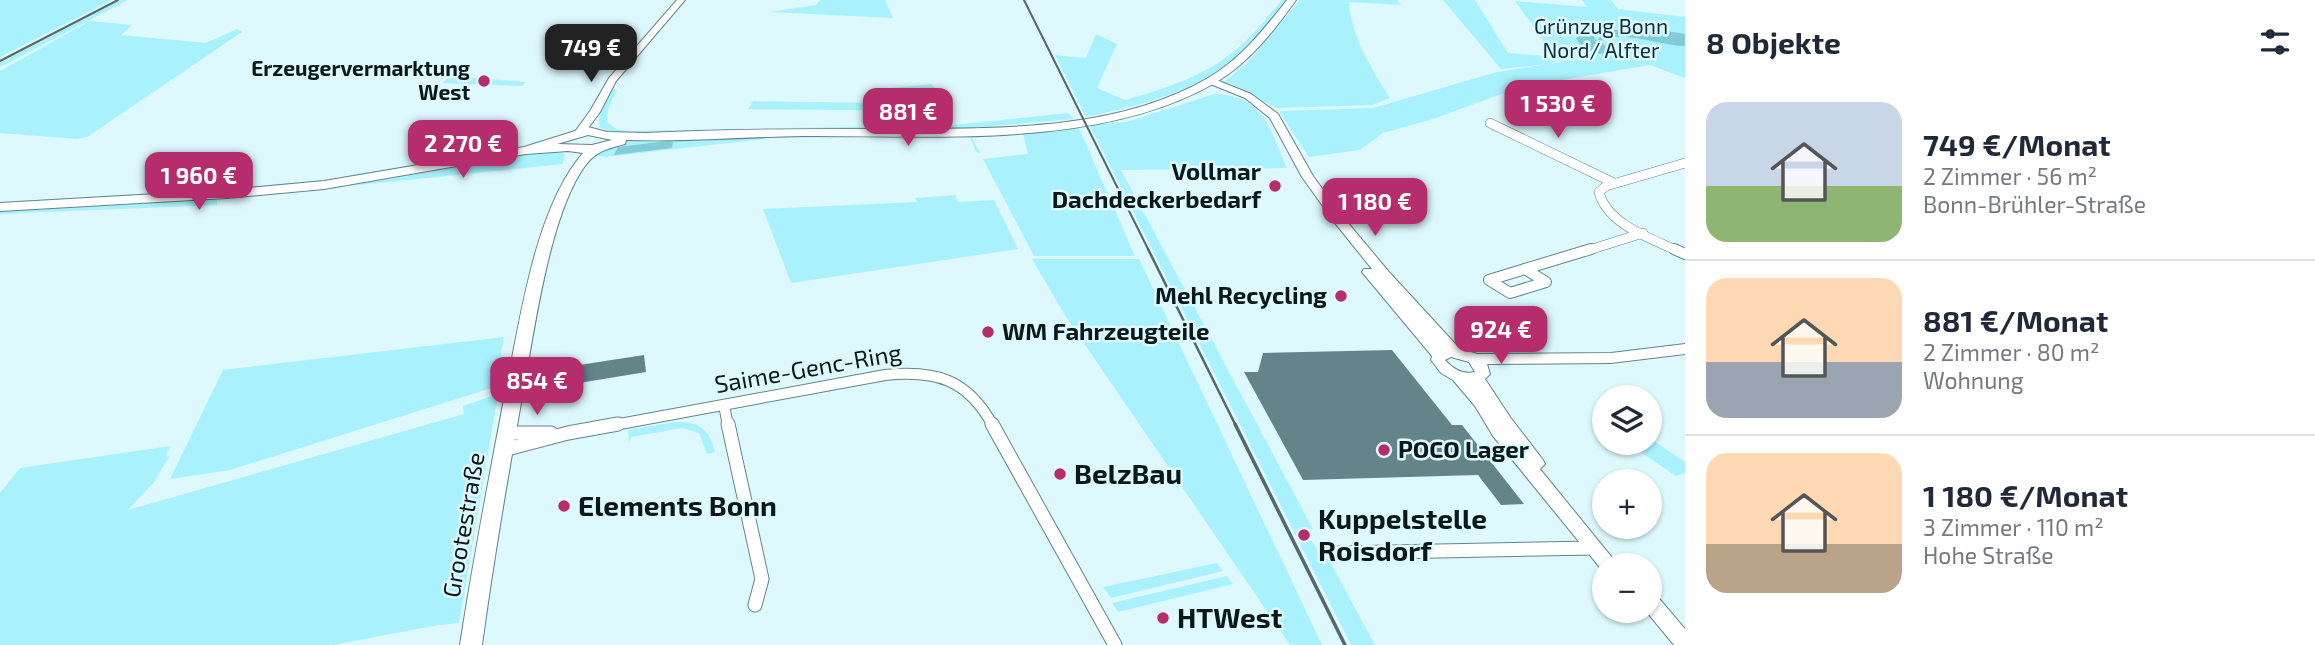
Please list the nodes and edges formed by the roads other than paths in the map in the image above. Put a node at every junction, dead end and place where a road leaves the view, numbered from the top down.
1 (681, 0) edge
2 (1292, 0) edge
3 (1208, 82) junction
4 (596, 112) junction
5 (1490, 123) dead end
6 (603, 137) junction
7 (573, 141) junction
8 (593, 149) junction
9 (526, 150) junction
10 (1684, 164) edge
11 (575, 172) junction
12 (1614, 183) junction
13 (0, 207) edge
14 (1643, 233) junction
15 (1685, 254) edge
16 (1525, 269) dead end
17 (1685, 349) edge
18 (1447, 353) junction
19 (1685, 356) edge
20 (1473, 371) junction
21 (724, 405) junction
22 (504, 442) junction
23 (1594, 548) junction
24 (1338, 553) dead end
25 (1598, 553) edge
26 (1610, 553) edge
27 (755, 605) dead end
28 (1662, 616) edge
29 (1657, 623) edge
30 (1685, 644) edge
31 (471, 645) edge
32 (1115, 645) edge
33 (1675, 645) edge

1 - 4 street
2 - 3 main road
3 - 6 main road
3 - 18 street
4 - 6 street
4 - 7 street
5 - 12 street
6 - 7 main road
6 - 8 main road
7 - 8 main road
7 - 9 main road
7 - 9 main road
7 - 11 main road, Grootestraße
8 - 11 main road, Grootestraße
9 - 13 main road
10 - 12 street
11 - 22 main road, Grootestraße
12 - 14 street
14 - 15 street
14 - 16 street
17 - 20 street
18 - 20 street
18 - 20 street
19 - 20 street
20 - 23 street
20 - 26 street
21 - 22 street, Saime-Genc-Ring
21 - 27 street
21 - 32 street, Saime-Genc-Ring
22 - 31 main road, Grootestraße
23 - 24 street
23 - 25 street
28 - 30 street
29 - 33 street

